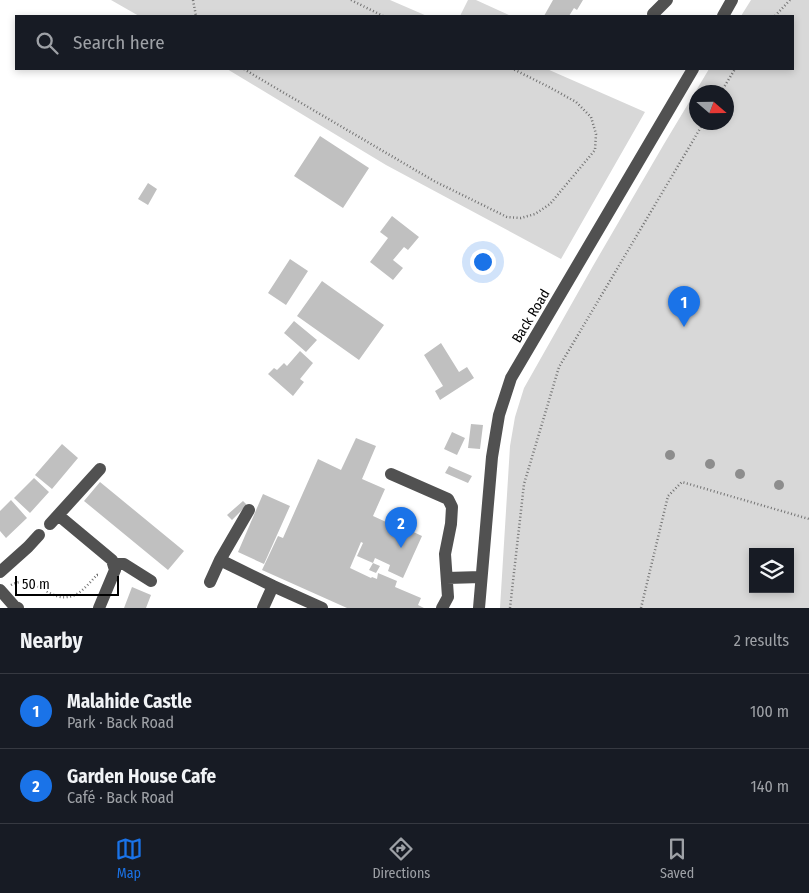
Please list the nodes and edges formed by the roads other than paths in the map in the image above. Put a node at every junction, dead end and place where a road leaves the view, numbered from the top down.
1 (667, 0) edge
2 (732, 0) edge
3 (653, 14) dead end
4 (724, 15) edge
5 (692, 70) edge
6 (100, 469) dead end
7 (391, 474) dead end
8 (249, 510) dead end
9 (39, 535) dead end
10 (220, 560) junction
11 (113, 570) junction
12 (0, 572) edge
13 (481, 577) junction
14 (447, 578) junction
15 (151, 581) dead end
16 (210, 582) dead end
17 (273, 586) junction
18 (1, 591) edge
19 (18, 608) edge
20 (99, 608) edge
21 (263, 608) edge
22 (322, 608) edge
23 (442, 608) edge
24 (479, 608) edge

1 - 3 street
2 - 4 street
5 - 13 street, Back Road
6 - 11 street
7 - 14 street
8 - 10 street
9 - 12 street
10 - 16 street
10 - 17 street
11 - 15 street
11 - 20 street
13 - 14 street
13 - 24 street, Back Road
14 - 23 street
17 - 21 street
17 - 22 street
18 - 19 street

